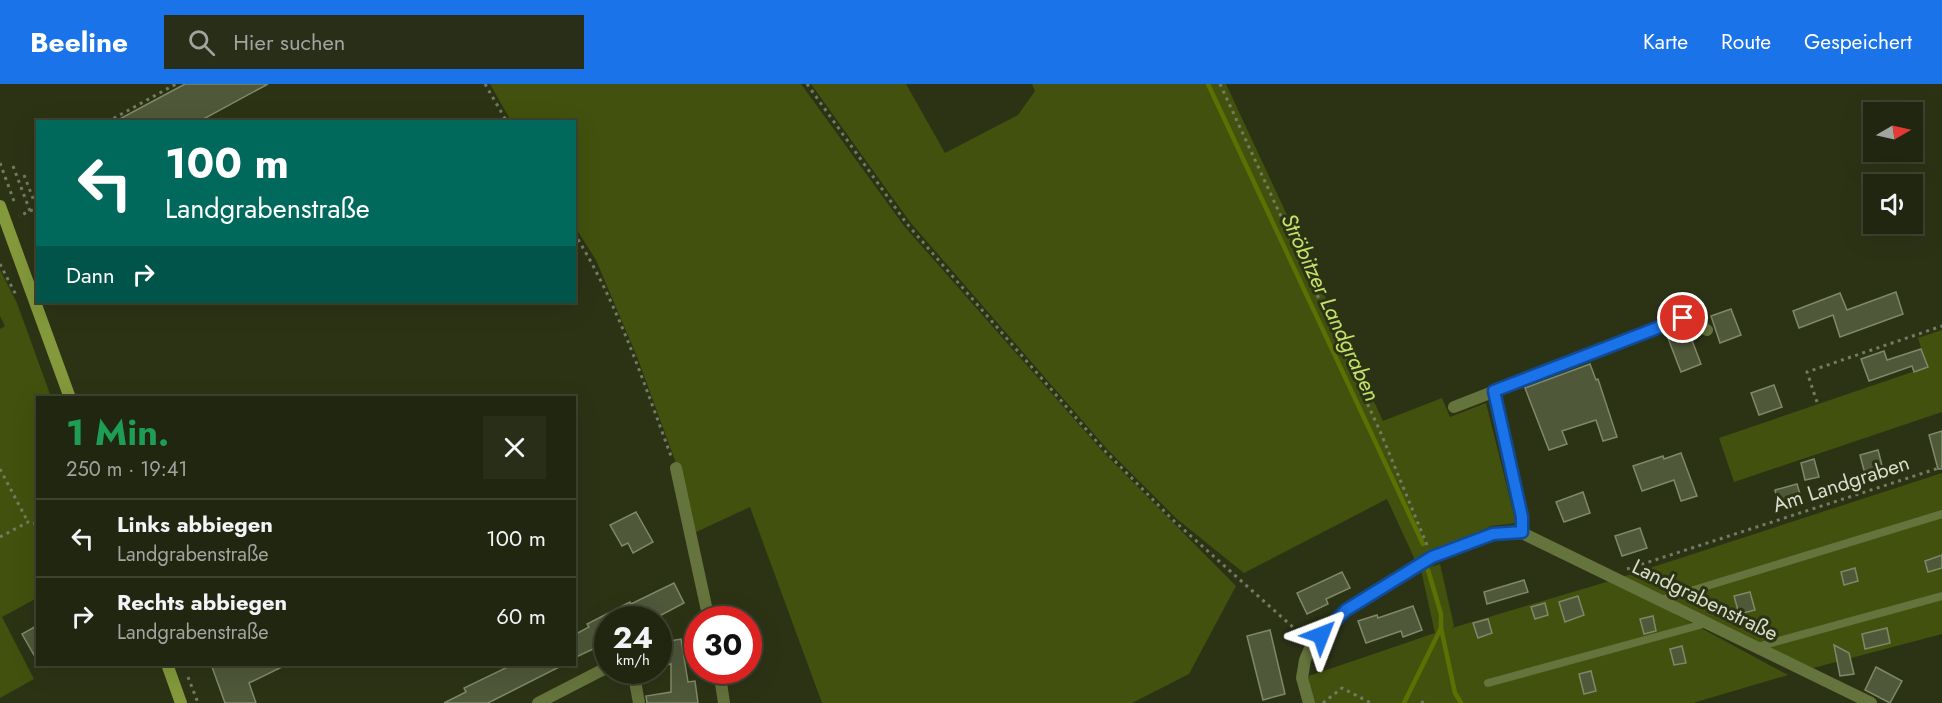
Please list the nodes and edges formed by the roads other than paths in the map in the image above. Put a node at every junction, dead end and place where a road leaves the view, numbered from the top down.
1 (0, 206) edge
2 (1707, 330) dead end
3 (1494, 391) junction
4 (69, 396) edge
5 (1454, 407) dead end
6 (676, 468) road end
7 (1942, 514) edge
8 (1522, 532) junction
9 (1942, 596) edge
10 (1661, 600) junction
11 (705, 606) edge
12 (1707, 623) junction
13 (1756, 647) junction
14 (168, 666) edge
15 (594, 674) edge
16 (1488, 683) dead end
17 (636, 684) edge
18 (721, 684) edge
19 (181, 703) edge
20 (537, 703) edge
21 (639, 703) edge
22 (724, 703) edge
23 (1309, 703) edge
24 (1871, 703) edge

1 - 4 main road
2 - 3 street
3 - 5 street
3 - 8 street
6 - 11 street
7 - 10 lane
8 - 10 street, Landgrabenstraße
8 - 23 street
9 - 13 lane
10 - 12 street, Landgrabenstraße
12 - 13 street, Landgrabenstraße
12 - 16 lane
13 - 24 street, Landgrabenstraße
14 - 19 main road
15 - 20 street
17 - 21 street
18 - 22 street

